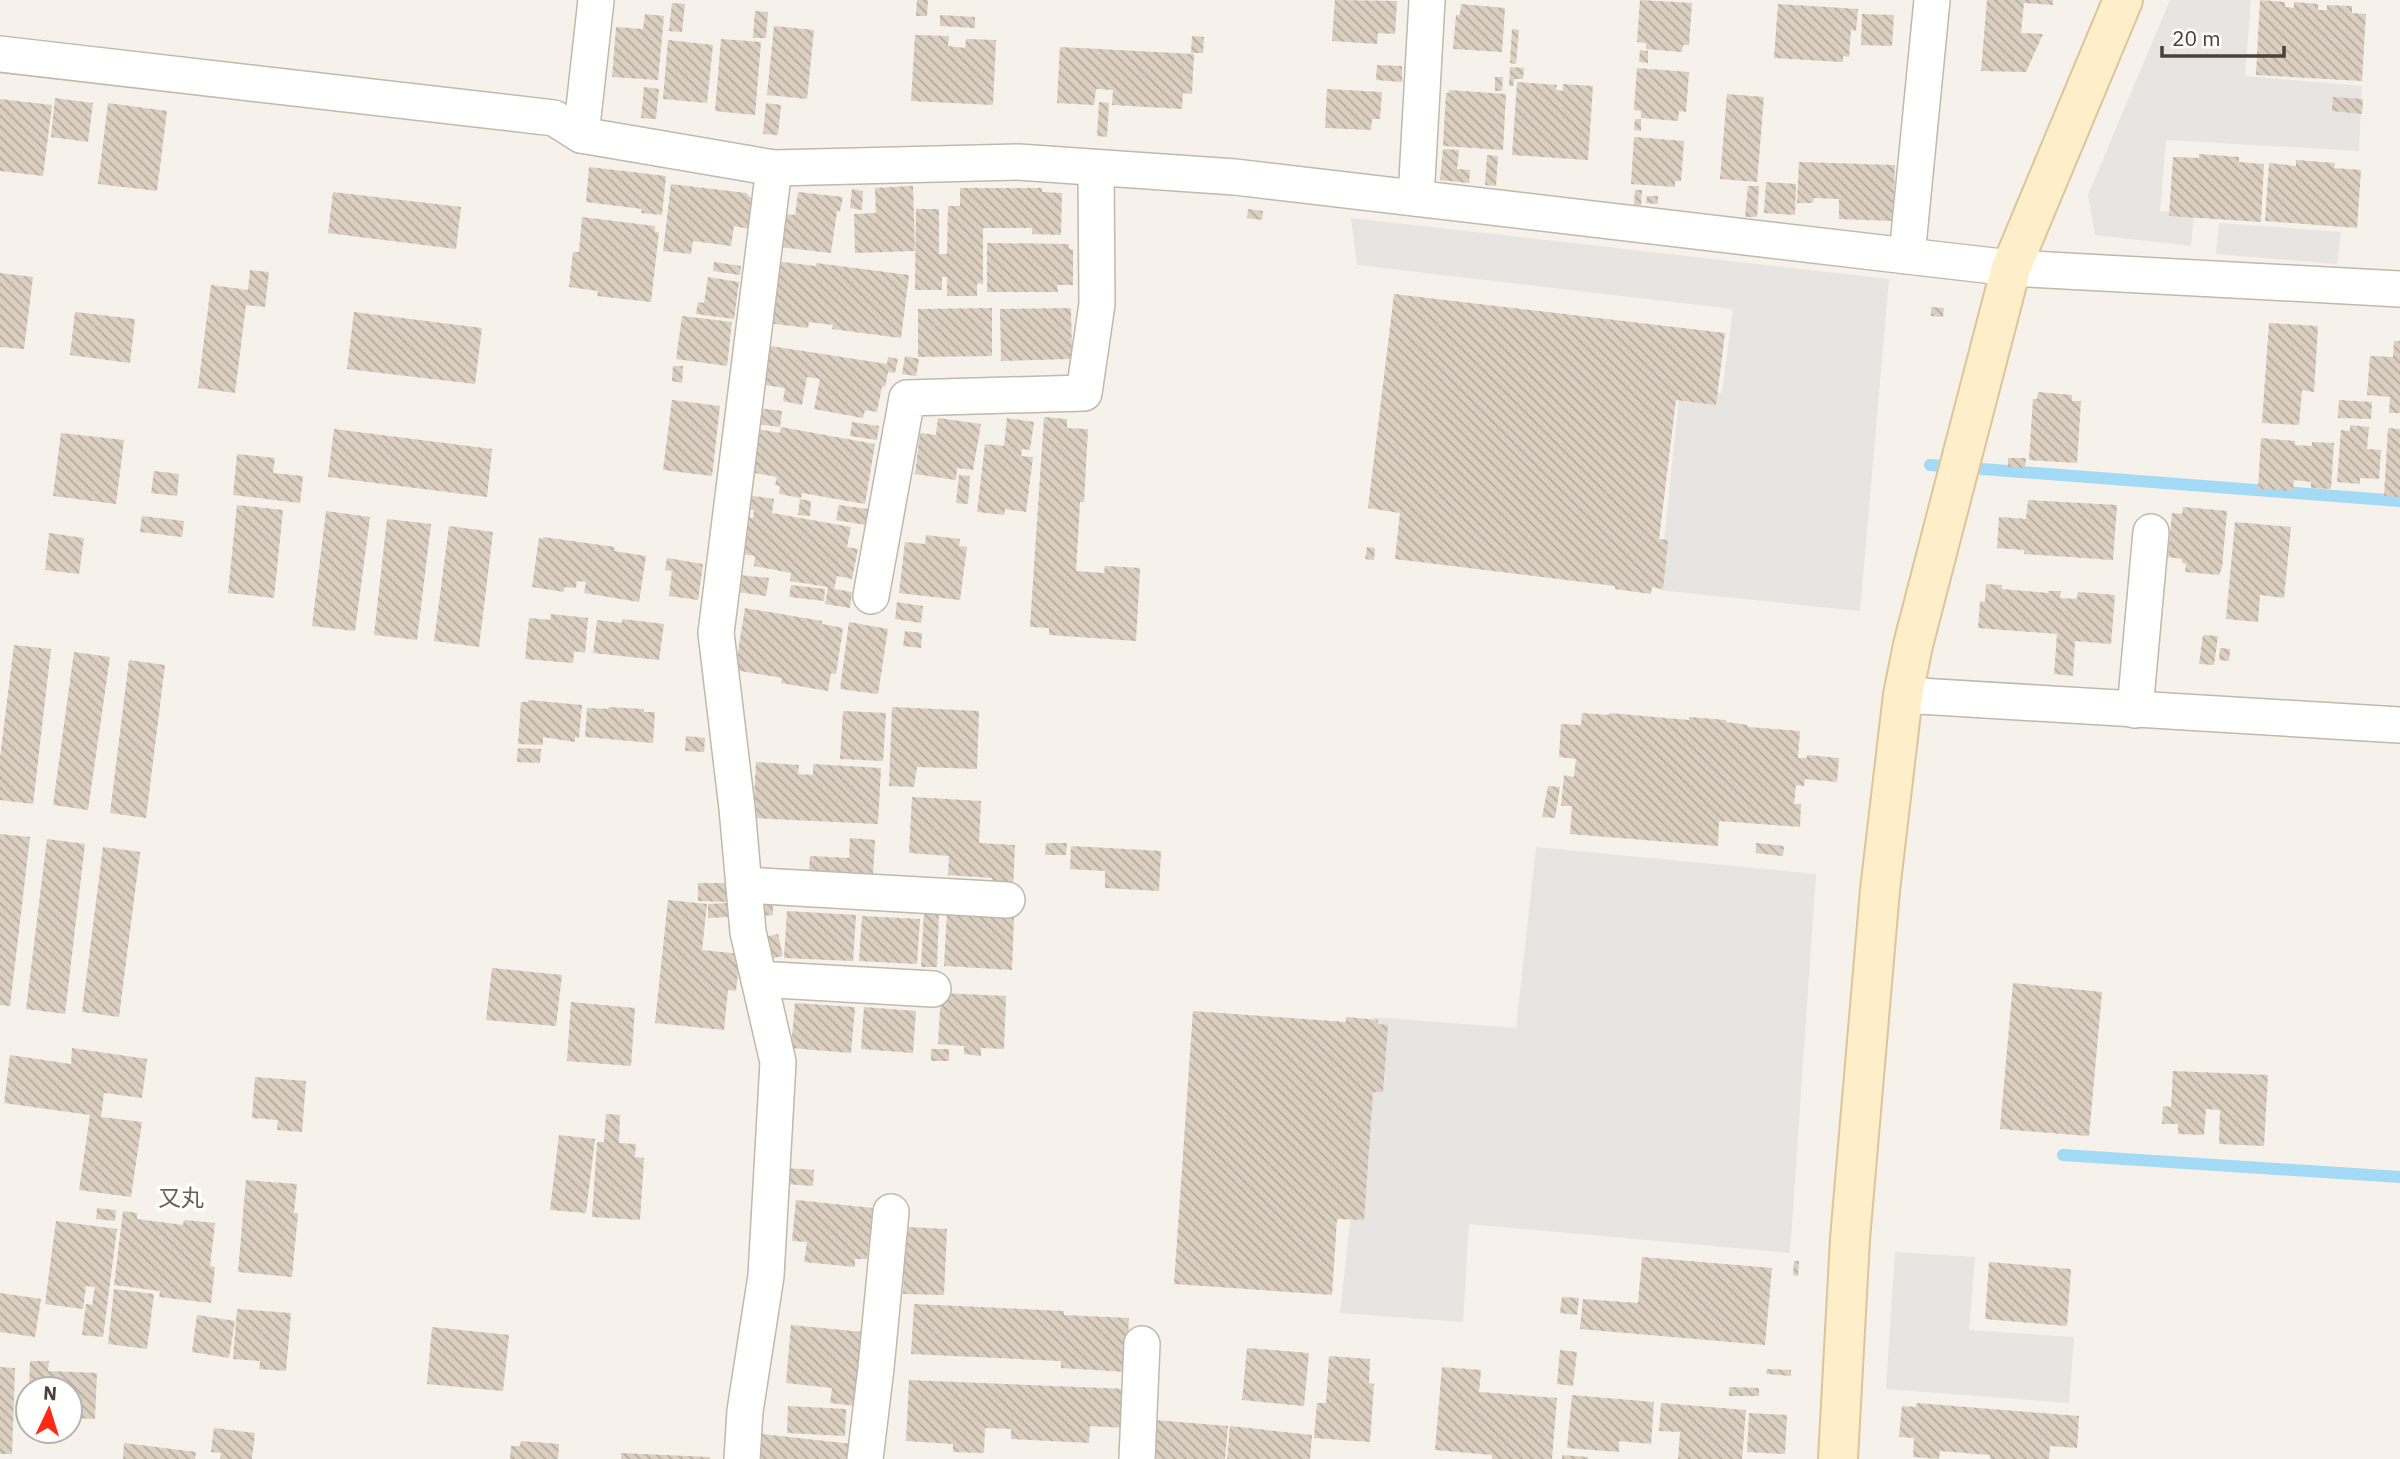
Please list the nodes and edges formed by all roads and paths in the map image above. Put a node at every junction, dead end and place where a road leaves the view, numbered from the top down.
1 (596, 0) edge
2 (1427, 0) edge
3 (1931, 0) edge
4 (2123, 0) edge
5 (0, 54) edge
6 (581, 135) junction
7 (774, 168) junction
8 (1096, 168) junction
9 (1416, 198) junction
10 (1907, 256) junction
11 (2011, 268) junction
12 (2400, 289) edge
13 (2151, 532) dead end
14 (871, 596) dead end
15 (1903, 695) junction
16 (2135, 710) junction
17 (2400, 725) edge
18 (744, 885) junction
19 (1007, 900) dead end
20 (759, 979) junction
21 (933, 989) dead end
22 (891, 1212) dead end
23 (1142, 1344) dead end
24 (742, 1459) edge
25 (865, 1459) edge
26 (1137, 1459) edge
27 (1838, 1459) edge

1 - 6 street
2 - 9 street
3 - 10 street
4 - 11 street
5 - 6 street
6 - 7 street
7 - 8 street
7 - 18 street
8 - 9 street
8 - 14 street
9 - 10 street
10 - 11 street
11 - 12 street
11 - 15 street
13 - 16 street
15 - 16 street
15 - 27 street
16 - 17 street
18 - 19 street
18 - 20 street
20 - 21 street
20 - 24 street
22 - 25 street
23 - 26 street

